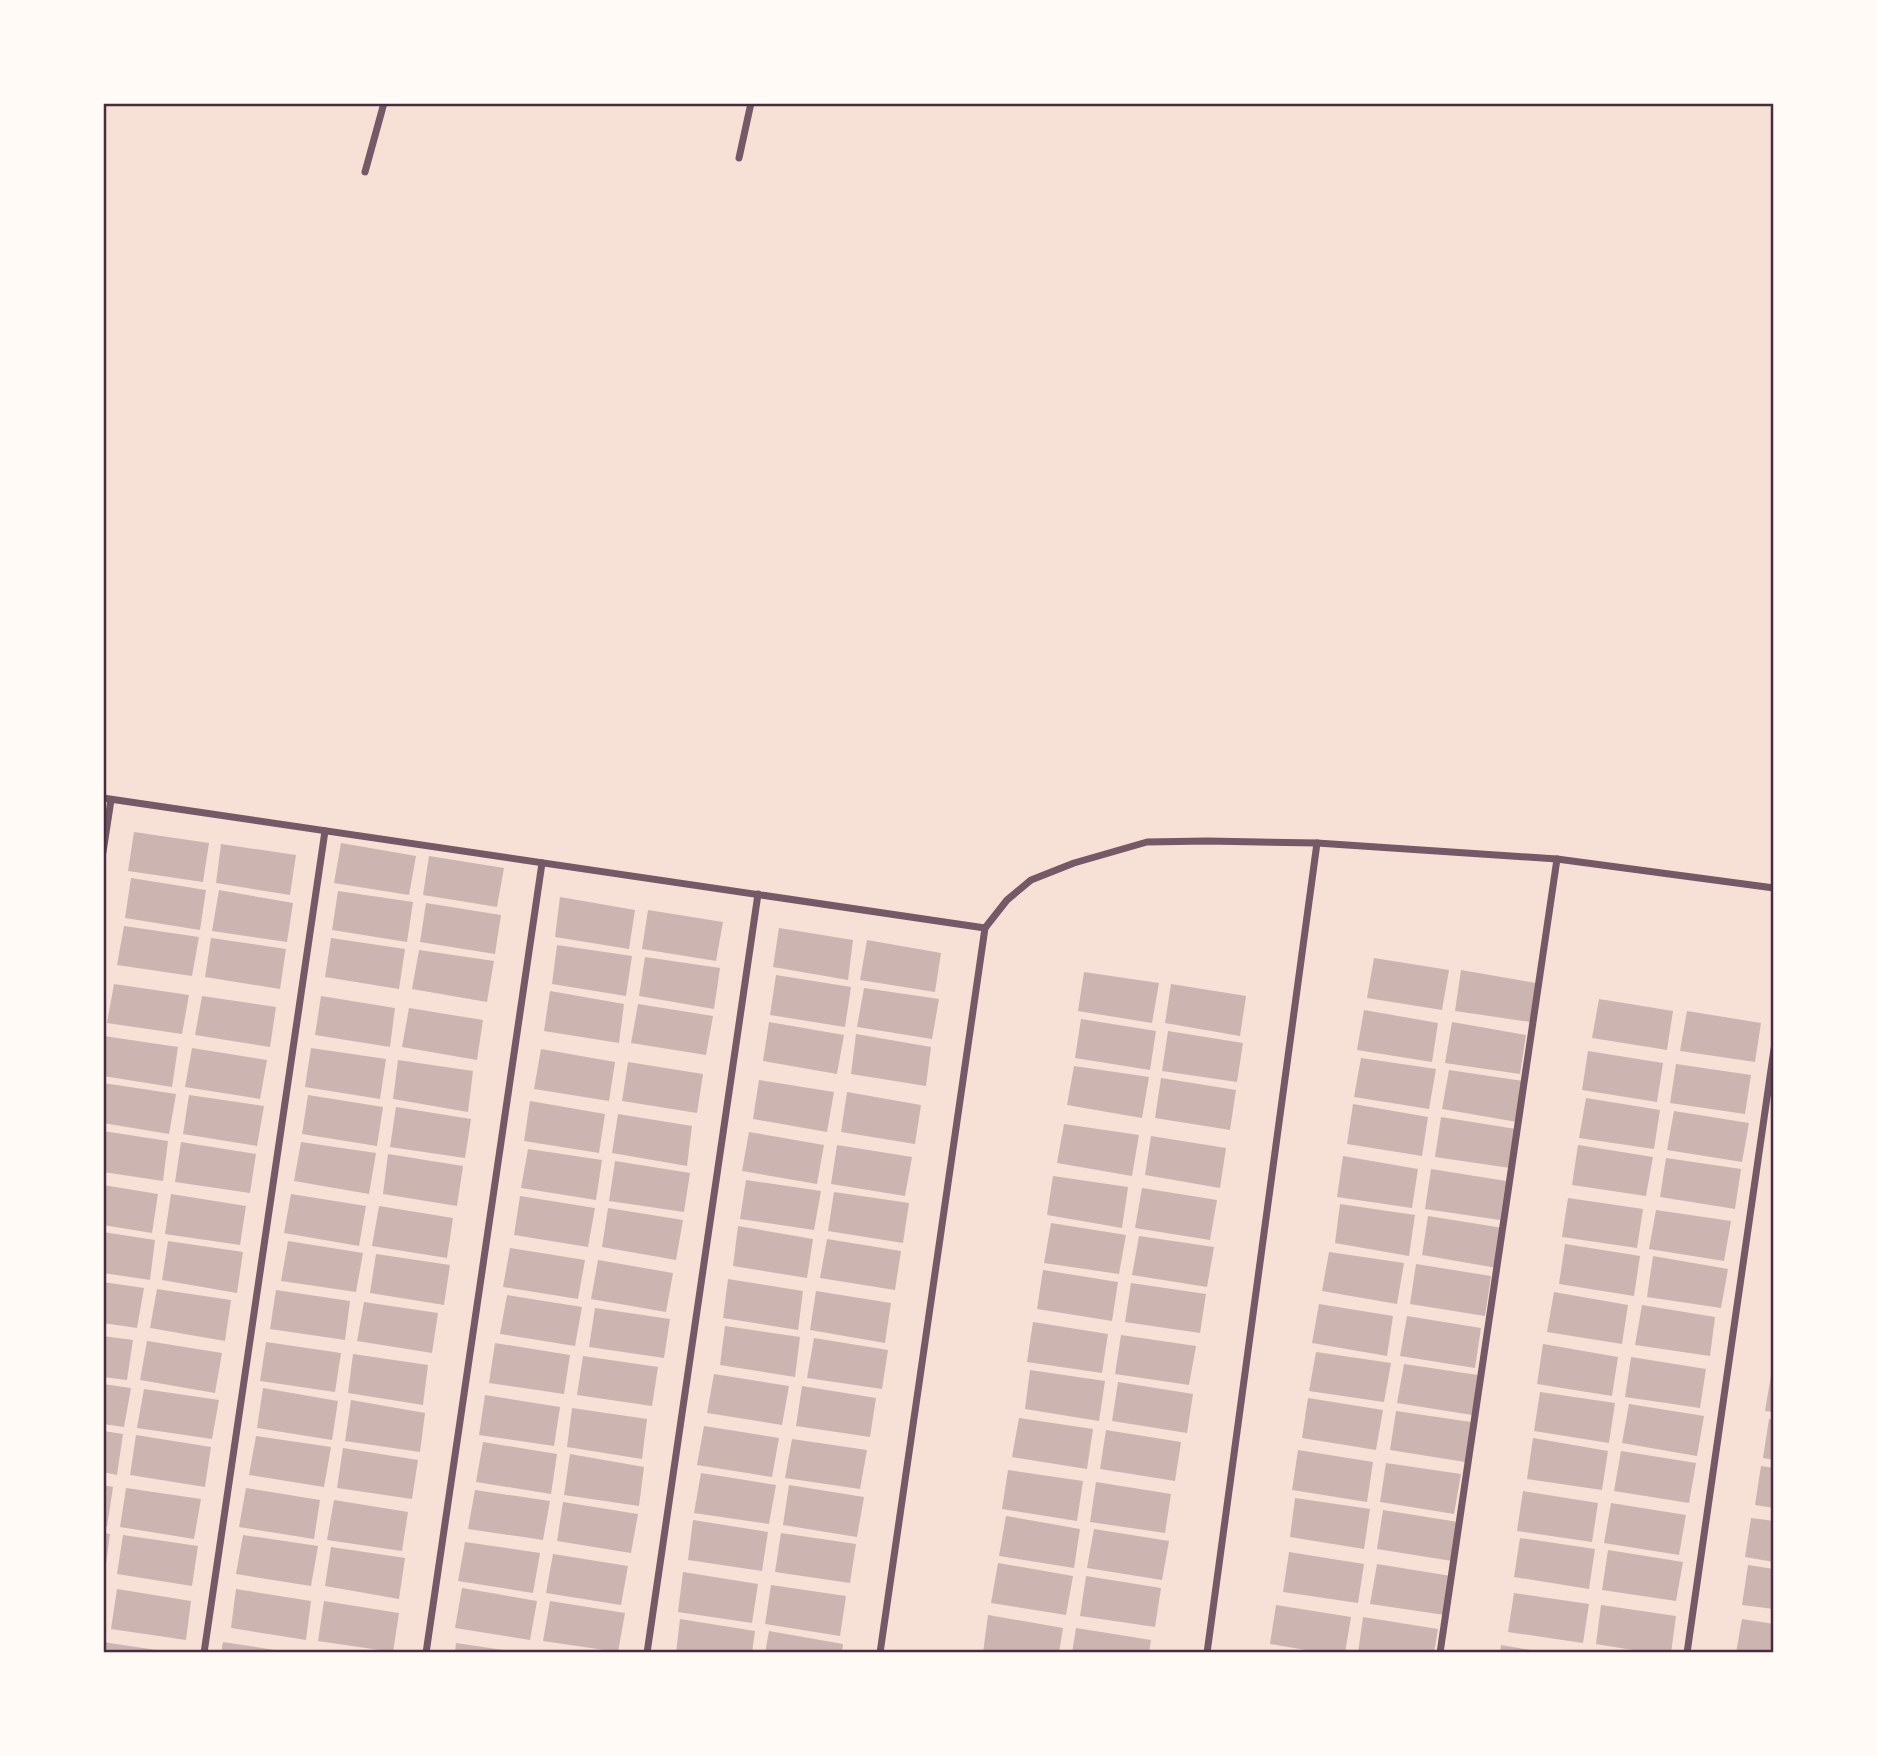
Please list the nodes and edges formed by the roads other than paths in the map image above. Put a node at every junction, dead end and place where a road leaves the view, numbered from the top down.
1 (384, 103) edge
2 (751, 103) edge
3 (739, 158) dead end
4 (365, 172) dead end
5 (107, 799) edge
6 (325, 831) junction
7 (1317, 843) junction
8 (103, 852) edge
9 (1557, 859) junction
10 (542, 863) junction
11 (1774, 888) edge
12 (758, 894) junction
13 (985, 928) junction
14 (1774, 1049) edge
15 (204, 1653) edge
16 (426, 1653) edge
17 (647, 1653) edge
18 (880, 1653) edge
19 (1207, 1653) edge
20 (1440, 1653) edge
21 (1688, 1653) edge

1 - 4 street
2 - 3 street
5 - 6 street
5 - 8 street
6 - 10 street
6 - 15 street
7 - 9 street
7 - 13 street
7 - 19 street
9 - 11 street
9 - 20 street
10 - 12 street
10 - 16 street
12 - 13 street
12 - 17 street
13 - 18 street
14 - 21 street

